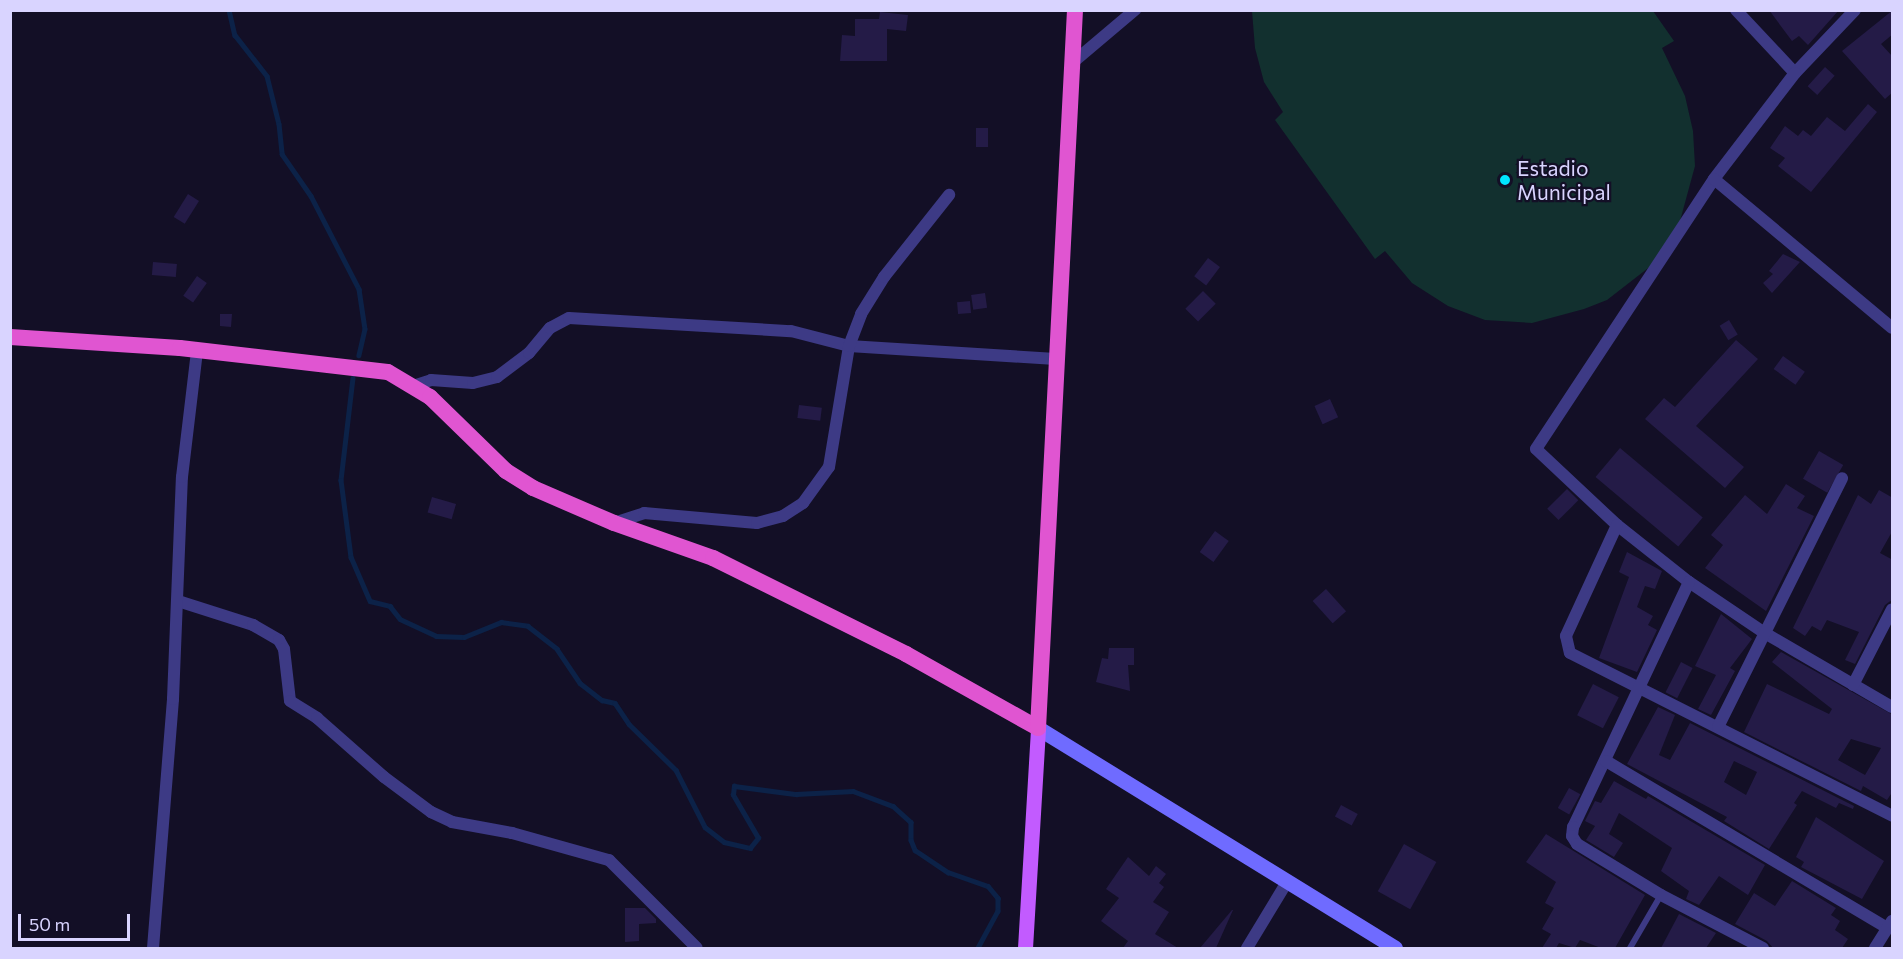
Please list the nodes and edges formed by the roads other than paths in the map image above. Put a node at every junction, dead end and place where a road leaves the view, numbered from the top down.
1 (1075, 10) edge
2 (1135, 10) edge
3 (1736, 10) edge
4 (1855, 10) edge
5 (1071, 64) junction
6 (1795, 73) junction
7 (1714, 179) junction
8 (949, 195) dead end
9 (1893, 328) edge
10 (10, 337) edge
11 (849, 346) junction
12 (197, 351) junction
13 (1056, 359) junction
14 (413, 386) junction
15 (1842, 478) dead end
16 (614, 523) junction
17 (1617, 525) junction
18 (1689, 582) junction
19 (178, 601) junction
20 (1893, 609) edge
21 (1763, 632) junction
22 (1853, 685) junction
23 (1639, 690) junction
24 (1893, 707) edge
25 (1718, 727) junction
26 (1038, 728) junction
27 (1606, 761) junction
28 (1893, 816) edge
29 (1287, 882) junction
30 (1661, 895) junction
31 (1890, 925) edge
32 (1756, 947) edge
33 (153, 948) edge
34 (697, 948) edge
35 (1024, 948) edge
36 (1248, 948) edge
37 (1395, 948) edge
38 (1630, 948) edge
39 (1875, 948) edge

1 - 5 highway
2 - 5 street
3 - 6 street
4 - 6 street
5 - 13 highway
6 - 7 street
7 - 9 street
7 - 17 street
8 - 11 street
10 - 12 highway
11 - 13 street
11 - 14 street
11 - 16 street
12 - 14 highway
12 - 19 street
13 - 26 highway
14 - 16 highway
15 - 21 street
16 - 26 highway
17 - 18 street
17 - 23 street
18 - 21 street
18 - 23 street
19 - 33 street
19 - 34 street
20 - 22 street
21 - 22 street
21 - 25 street
22 - 24 street
23 - 25 street
23 - 27 street
25 - 28 street
26 - 29 main road
26 - 35 main road
27 - 30 street
27 - 31 street
29 - 36 street
29 - 37 main road
30 - 32 street
30 - 38 lane
31 - 39 street

